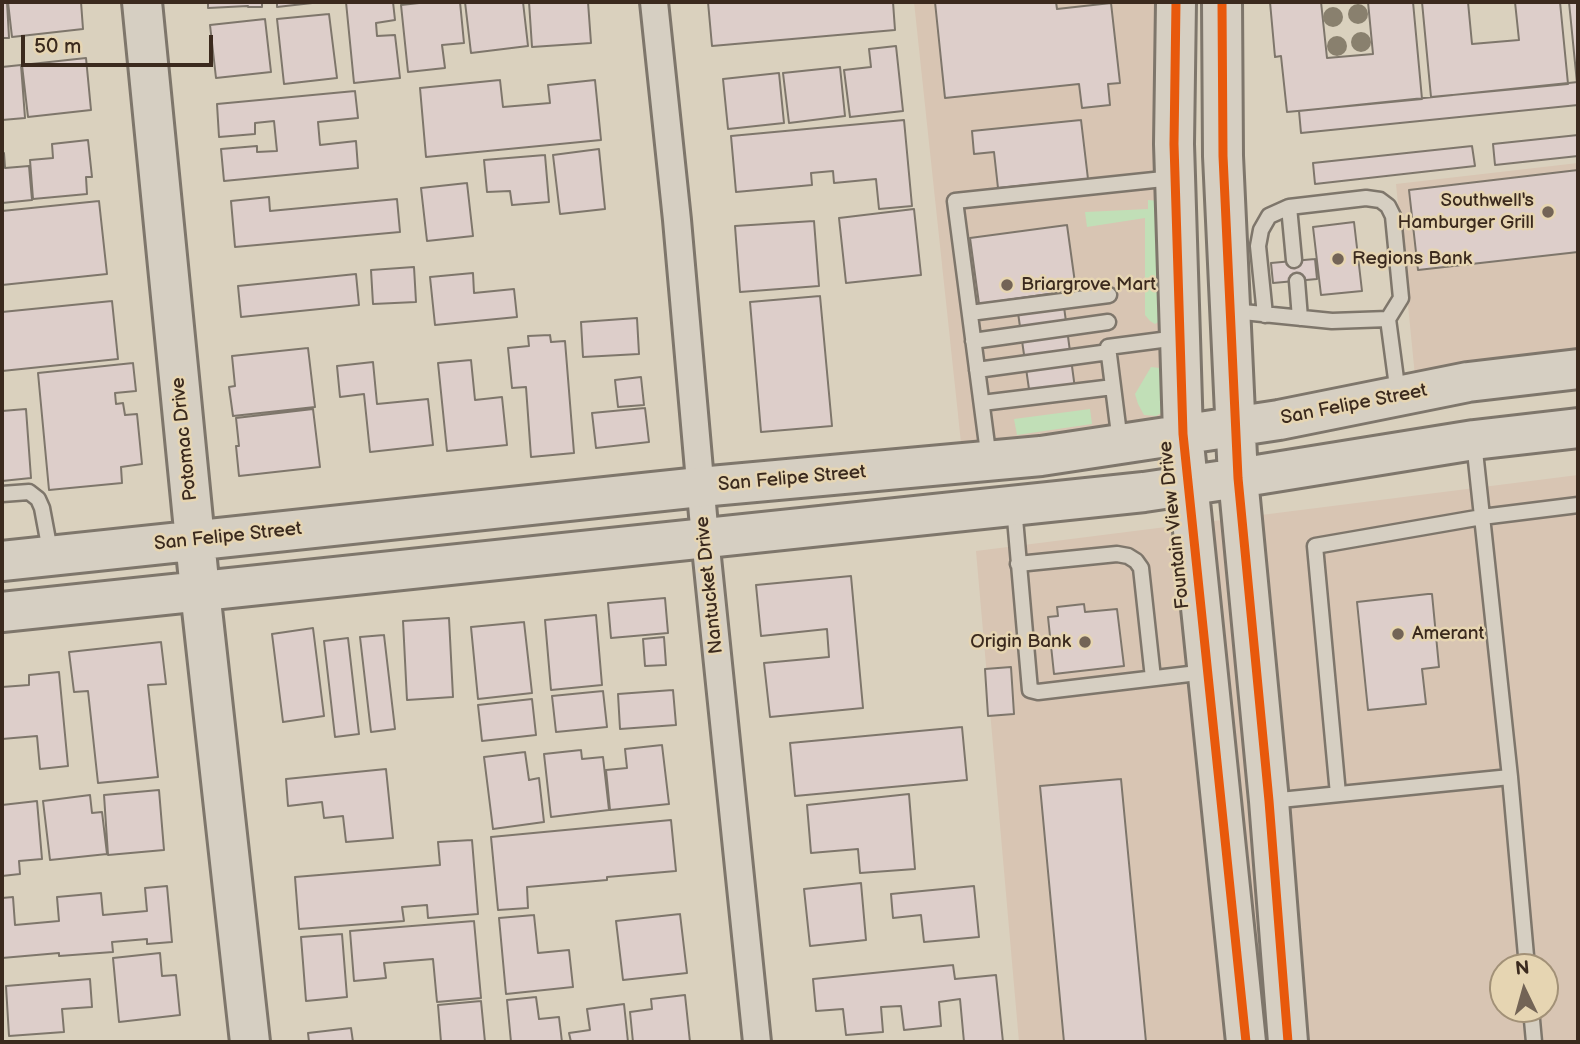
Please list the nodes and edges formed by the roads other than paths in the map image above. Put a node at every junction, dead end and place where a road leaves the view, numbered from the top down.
1 (142, 2) edge
2 (654, 2) edge
3 (1175, 2) edge
4 (1222, 2) edge
5 (1175, 178) junction
6 (1289, 207) junction
7 (1294, 260) dead end
8 (1297, 281) dead end
9 (1109, 295) dead end
10 (970, 313) junction
11 (1247, 313) junction
12 (1300, 318) junction
13 (1388, 319) junction
14 (1108, 322) dead end
15 (1180, 338) junction
16 (973, 341) junction
17 (1109, 352) junction
18 (1578, 369) edge
19 (977, 370) junction
20 (1113, 387) junction
21 (1399, 396) junction
22 (982, 404) junction
23 (1235, 426) junction
24 (1578, 428) edge
25 (1183, 435) junction
26 (1474, 440) junction
27 (1120, 443) junction
28 (989, 461) junction
29 (1238, 478) junction
30 (1188, 485) junction
31 (700, 487) junction
32 (2, 494) edge
33 (1013, 505) junction
34 (1578, 505) edge
35 (1482, 517) junction
36 (705, 538) junction
37 (195, 540) junction
38 (51, 556) junction
39 (2, 561) edge
40 (1018, 564) junction
41 (200, 591) junction
42 (2, 612) edge
43 (1208, 672) junction
44 (1153, 678) junction
45 (1510, 777) junction
46 (1339, 794) junction
47 (1269, 801) junction
48 (1526, 953) edge
49 (1532, 1023) edge
50 (250, 1042) edge
51 (757, 1042) edge
52 (1246, 1042) edge
53 (1287, 1042) edge
54 (1534, 1042) edge

1 - 37 main road, Potomac Drive
2 - 31 street, Nantucket Drive
3 - 5 main road, Fountain View Drive
4 - 11 main road
5 - 10 lane
5 - 15 main road, Fountain View Drive
6 - 7 lane
6 - 11 lane
6 - 13 lane
8 - 12 lane
9 - 10 lane
10 - 16 lane
11 - 12 lane
11 - 23 main road
12 - 13 lane
13 - 21 lane
14 - 16 lane
15 - 17 lane
15 - 25 main road, Fountain View Drive
16 - 19 lane
17 - 19 lane
17 - 20 lane
18 - 21 main road, San Felipe Street
19 - 22 lane
20 - 22 lane
20 - 27 lane
21 - 23 main road, San Felipe Street
22 - 28 lane
23 - 25 main road, San Felipe Street
23 - 29 main road
24 - 26 main road
25 - 27 main road, San Felipe Street
25 - 30 main road, Fountain View Drive
26 - 29 main road
26 - 35 lane
27 - 28 main road, San Felipe Street
28 - 31 main road, San Felipe Street
29 - 30 main road
29 - 47 main road
30 - 33 main road
30 - 43 main road, Fountain View Drive
31 - 36 street, Nantucket Drive
31 - 37 main road, San Felipe Street
32 - 38 lane
33 - 36 main road
33 - 40 lane
34 - 35 lane
35 - 45 lane
35 - 46 lane
36 - 41 main road
36 - 51 street, Nantucket Drive
37 - 38 main road, San Felipe Street
37 - 41 main road, Potomac Drive
38 - 39 main road, San Felipe Street
40 - 44 lane
40 - 44 lane
41 - 42 main road
41 - 50 main road, Potomac Drive
43 - 44 lane
43 - 52 main road, Fountain View Drive
45 - 46 lane
45 - 48 lane
46 - 47 lane
47 - 53 main road
49 - 54 lane

